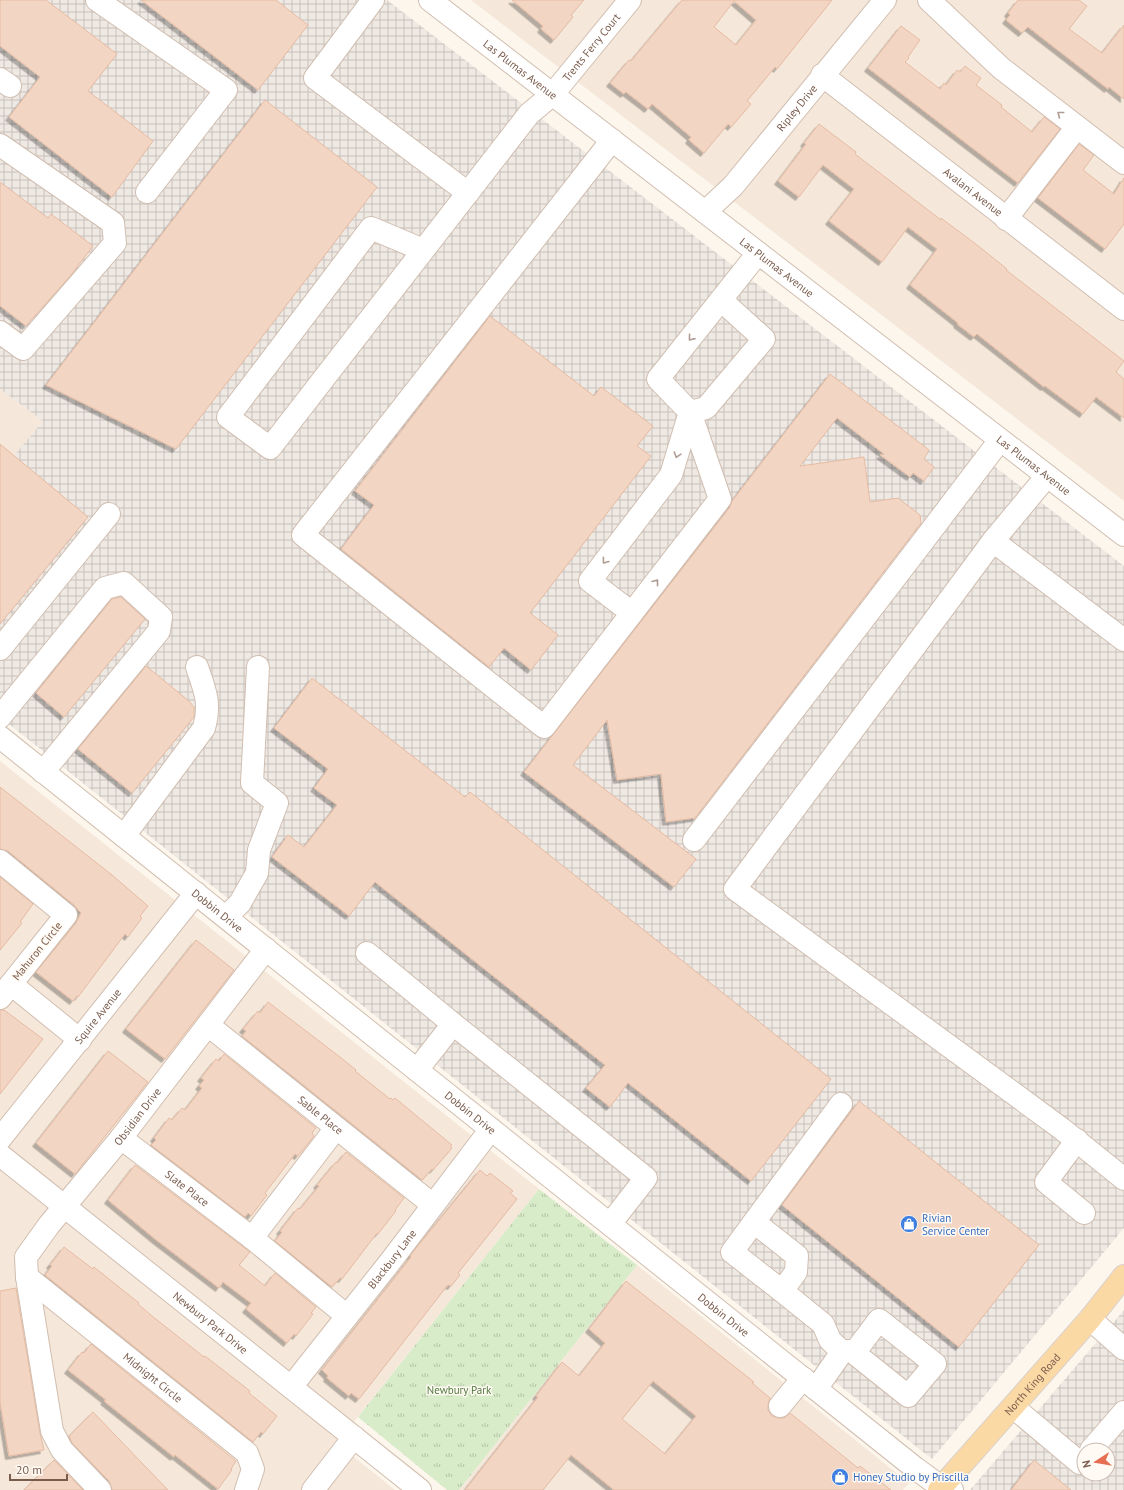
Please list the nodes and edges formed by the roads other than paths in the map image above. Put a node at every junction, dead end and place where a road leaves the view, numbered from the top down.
1 (97, 0) edge
2 (373, 0) edge
3 (430, 0) edge
4 (630, 0) edge
5 (885, 0) edge
6 (929, 0) edge
7 (822, 75) junction
8 (553, 94) junction
9 (1077, 127) junction
10 (612, 140) junction
11 (0, 145) edge
12 (1124, 163) edge
13 (147, 192) dead end
14 (468, 193) junction
15 (705, 212) junction
16 (1006, 219) junction
17 (424, 250) junction
18 (758, 253) junction
19 (718, 304) junction
20 (1124, 310) edge
21 (0, 332) edge
22 (690, 412) junction
23 (1000, 440) junction
24 (1047, 476) junction
25 (109, 514) dead end
26 (1124, 535) edge
27 (993, 541) junction
28 (632, 613) junction
29 (1124, 640) edge
30 (0, 649) edge
31 (197, 667) dead end
32 (258, 667) dead end
33 (0, 717) edge
34 (0, 737) edge
35 (43, 772) junction
36 (124, 836) junction
37 (694, 840) dead end
38 (0, 861) edge
39 (196, 894) junction
40 (226, 917) junction
41 (266, 949) junction
42 (367, 953) dead end
43 (5, 991) edge
44 (453, 1024) junction
45 (208, 1025) junction
46 (80, 1040) junction
47 (417, 1070) junction
48 (841, 1104) dead end
49 (336, 1128) junction
50 (491, 1129) junction
51 (121, 1138) junction
52 (0, 1139) edge
53 (1077, 1140) junction
54 (0, 1155) edge
55 (1124, 1179) edge
56 (433, 1205) junction
57 (65, 1207) junction
58 (1084, 1213) dead end
59 (754, 1222) junction
60 (610, 1224) junction
61 (252, 1238) junction
62 (1124, 1276) edge
63 (27, 1277) junction
64 (782, 1291) junction
65 (347, 1316) junction
66 (1090, 1319) junction
67 (1124, 1349) edge
68 (809, 1383) junction
69 (291, 1387) junction
70 (780, 1406) dead end
71 (1013, 1407) junction
72 (1124, 1412) edge
73 (354, 1437) junction
74 (1098, 1442) edge
75 (1076, 1460) edge
76 (944, 1489) edge
77 (100, 1490) edge
78 (246, 1490) edge
79 (313, 1490) edge
80 (420, 1490) edge

1 - 13 street
2 - 14 street
3 - 8 street, Las Plumas Avenue
4 - 8 street, Trents Ferry Court
5 - 7 street, Ripley Drive
9 -> 6 street
7 - 15 street, Ripley Drive
7 - 16 street, Avalani Avenue
8 - 10 street, Las Plumas Avenue
8 - 14 street, Trents Ferry Court
9 - 12 street
9 - 16 street
10 - 15 street, Las Plumas Avenue
10 - 28 street
11 - 21 street
14 - 17 street, Trents Ferry Court
15 - 18 street, Las Plumas Avenue
16 - 20 street, Avalani Avenue
17 - 17 street, Trents Ferry Court
18 - 19 street
18 - 23 street, Las Plumas Avenue
19 -> 22 street
19 - 22 street
28 -> 22 street
22 -> 28 street
23 - 24 street, Las Plumas Avenue
23 - 37 street
24 - 26 street, Las Plumas Avenue
24 - 27 street
25 - 30 street
27 - 29 street
27 - 53 street
31 - 36 street
32 - 40 street
33 - 35 street
34 - 35 street, Dobbin Drive
35 - 36 street, Dobbin Drive
36 - 39 street, Dobbin Drive
38 - 43 street, Mahuron Circle
39 - 40 street, Dobbin Drive
39 - 46 street, Squire Avenue
40 - 41 street, Dobbin Drive
41 - 45 street, Obsidian Drive
41 - 47 street, Dobbin Drive
42 - 44 street
43 - 46 street
44 - 47 street
44 - 60 street
45 - 49 street, Sable Place
45 - 51 street, Obsidian Drive
46 - 52 street, Squire Avenue
47 - 50 street, Dobbin Drive
48 - 59 street
49 - 56 street, Sable Place
49 - 61 street
50 - 56 street, Blackbury Lane
50 - 60 street, Dobbin Drive
51 - 57 street, Obsidian Drive
51 - 61 street, Slate Place
53 - 55 street
53 - 58 street
54 - 57 street, Newbury Park Drive
56 - 65 street, Blackbury Lane
57 - 63 street
57 - 69 street, Newbury Park Drive
59 - 64 street
59 - 64 street
60 - 68 street, Dobbin Drive
61 - 65 street, Slate Place
62 - 66 main road, North King Road
63 - 77 street
63 - 78 street, Midnight Circle
64 - 68 street
65 - 69 street, Blackbury Lane
66 - 67 street
66 - 71 main road, North King Road
68 - 70 street
68 - 76 street, Dobbin Drive
69 - 73 street, Newbury Park Drive
71 - 75 street
71 - 76 main road, North King Road
72 - 74 street
73 - 79 street
73 - 80 street, Newbury Park Drive

